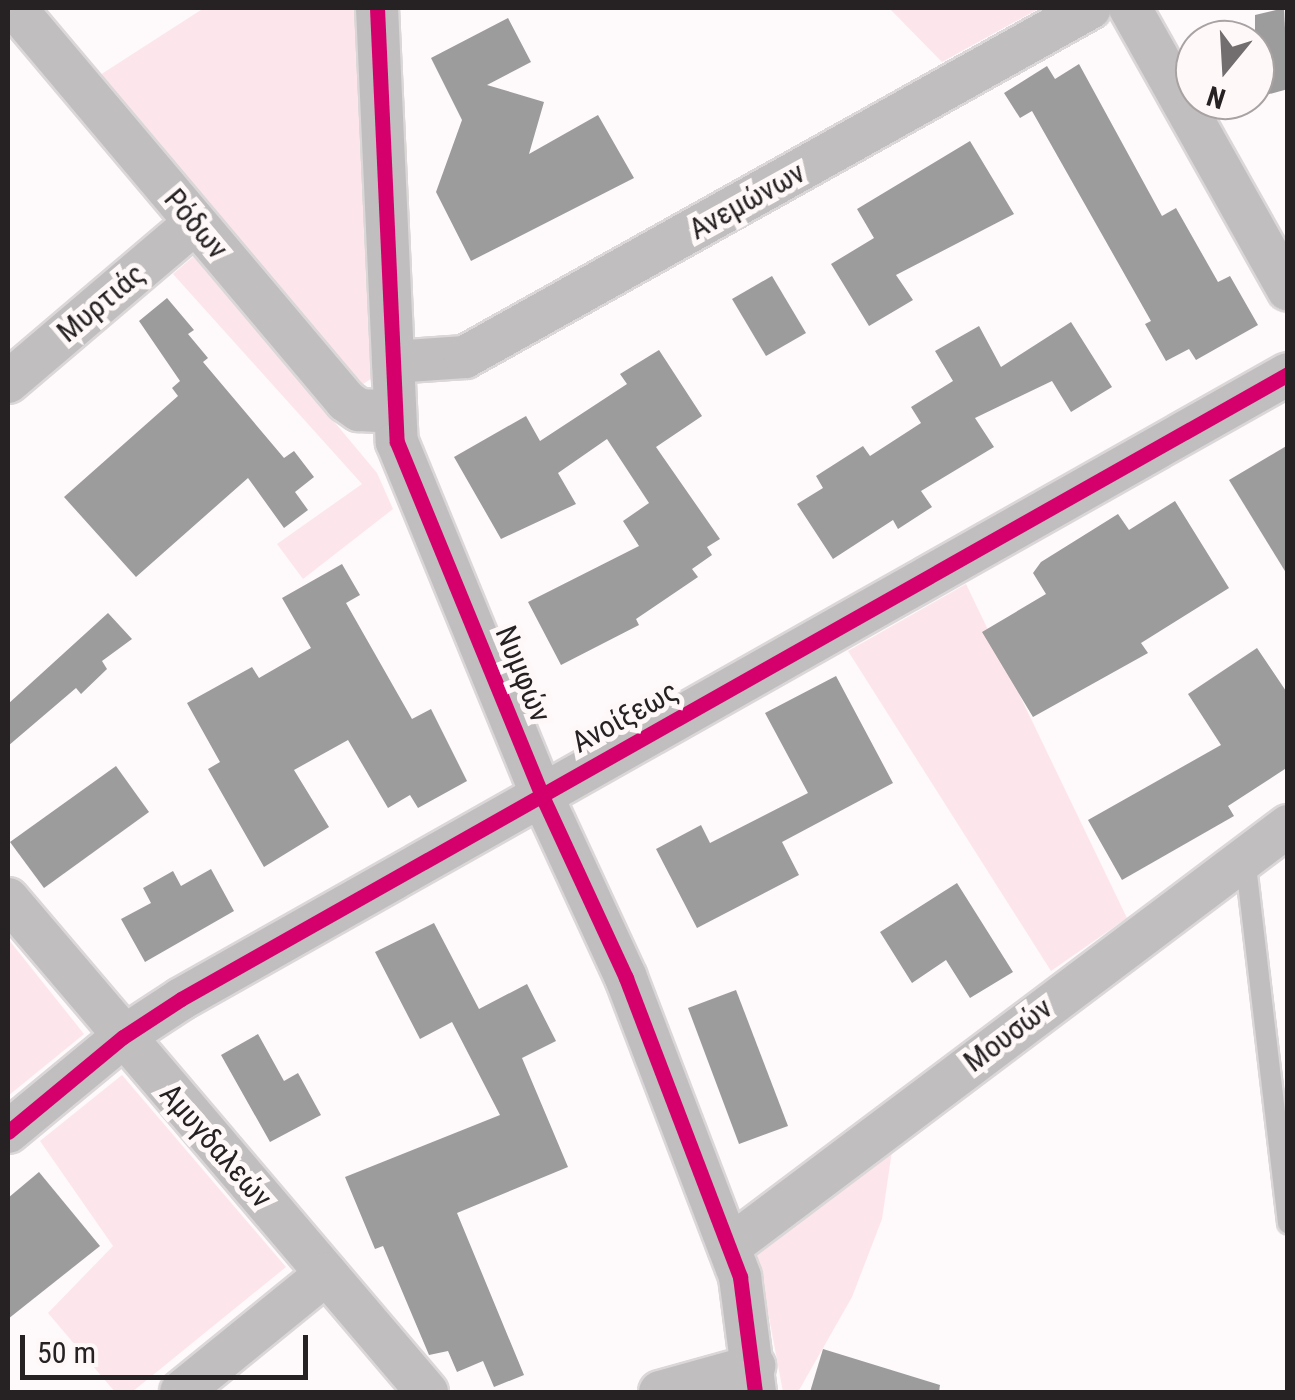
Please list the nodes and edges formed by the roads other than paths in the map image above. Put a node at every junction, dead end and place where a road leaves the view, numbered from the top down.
1 (15, 8) edge
2 (377, 8) edge
3 (1090, 8) edge
4 (1130, 8) edge
5 (195, 223) junction
6 (1288, 290) edge
7 (393, 362) junction
8 (1288, 374) edge
9 (8, 382) edge
10 (394, 412) junction
11 (542, 796) junction
12 (1288, 826) edge
13 (1245, 856) junction
14 (8, 899) edge
15 (122, 1037) junction
16 (8, 1132) edge
17 (1288, 1223) edge
18 (729, 1246) junction
19 (326, 1274) junction
20 (754, 1379) edge
21 (181, 1392) edge
22 (427, 1392) edge
23 (660, 1392) edge

1 - 5 street, Ρόδων
2 - 7 street, Νυμφών
3 - 7 street, Ανεμώνων
4 - 6 street
5 - 9 street, Μυρτιάς
5 - 10 street, Ρόδων
7 - 10 street, Νυμφών
8 - 11 street, Ανοίξεως
10 - 11 street, Νυμφών
11 - 15 street, Ανοίξεως
11 - 18 street, Νυμφών
12 - 13 street, Μουσών
13 - 17 lane
13 - 18 street, Μουσών
14 - 15 street, Αμυγδαλεών
15 - 16 street, Ανοίξεως
15 - 19 street, Αμυγδαλεών
18 - 20 street, Νυμφών
19 - 21 street
19 - 22 street, Αμυγδαλεών
20 - 23 street

